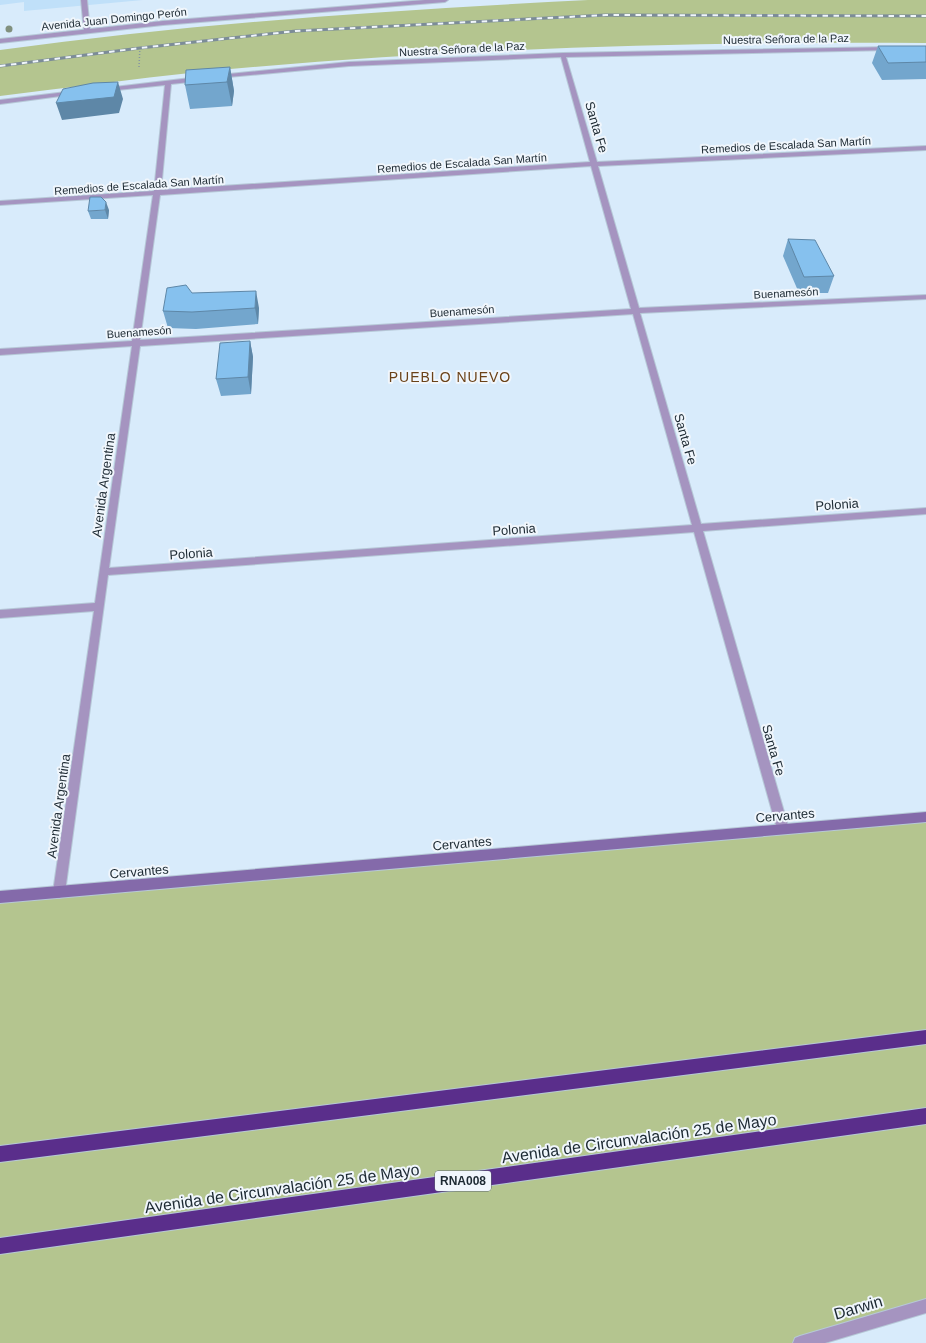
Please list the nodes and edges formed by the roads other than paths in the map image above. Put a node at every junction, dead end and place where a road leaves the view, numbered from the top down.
1 (84, 0) edge
2 (445, 0) edge
3 (87, 31) junction
4 (0, 42) edge
5 (896, 48) edge
6 (563, 55) junction
7 (215, 77) edge
8 (208, 78) edge
9 (168, 82) junction
10 (101, 90) edge
11 (78, 92) edge
12 (0, 102) edge
13 (926, 148) edge
14 (594, 164) junction
15 (157, 194) junction
16 (0, 203) edge
17 (926, 297) edge
18 (636, 311) junction
19 (136, 343) junction
20 (0, 352) edge
21 (926, 511) edge
22 (698, 528) junction
23 (104, 572) junction
24 (99, 607) junction
25 (0, 614) edge
26 (926, 817) edge
27 (783, 829) junction
28 (59, 892) junction
29 (0, 897) edge
30 (926, 1037) edge
31 (926, 1116) edge
32 (0, 1154) edge
33 (0, 1246) edge
34 (926, 1306) edge
35 (800, 1343) edge

1 - 3 street
2 - 3 street, Avenida Juan Domingo Perón
3 - 4 street, Avenida Juan Domingo Perón
5 - 6 street, Nuestra Señora de la Paz
6 - 7 street, Nuestra Señora de la Paz
6 - 14 street, Santa Fe
8 - 9 street
9 - 10 street
9 - 15 street, Avenida Argentina
11 - 12 street
13 - 14 street, Remedios de Escalada San Martín
14 - 15 street, Remedios de Escalada San Martín
14 - 18 street, Santa Fe
15 - 16 street, Remedios de Escalada San Martín
15 - 19 street, Avenida Argentina
17 - 18 street, Buenamesón
18 - 19 street, Buenamesón
18 - 22 street, Santa Fe
19 - 20 street, Buenamesón
19 - 23 street, Avenida Argentina
21 - 22 street, Polonia
22 - 23 street, Polonia
22 - 27 street, Santa Fe
23 - 24 street, Avenida Argentina
24 - 25 street
24 - 28 street, Avenida Argentina
26 - 27 main road, Cervantes
27 - 28 main road, Cervantes
28 - 29 main road, Cervantes
30 - 32 highway
31 - 33 highway, Avenida de Circunvalación 25 de Mayo / RNA008
34 - 35 street, Darwin

